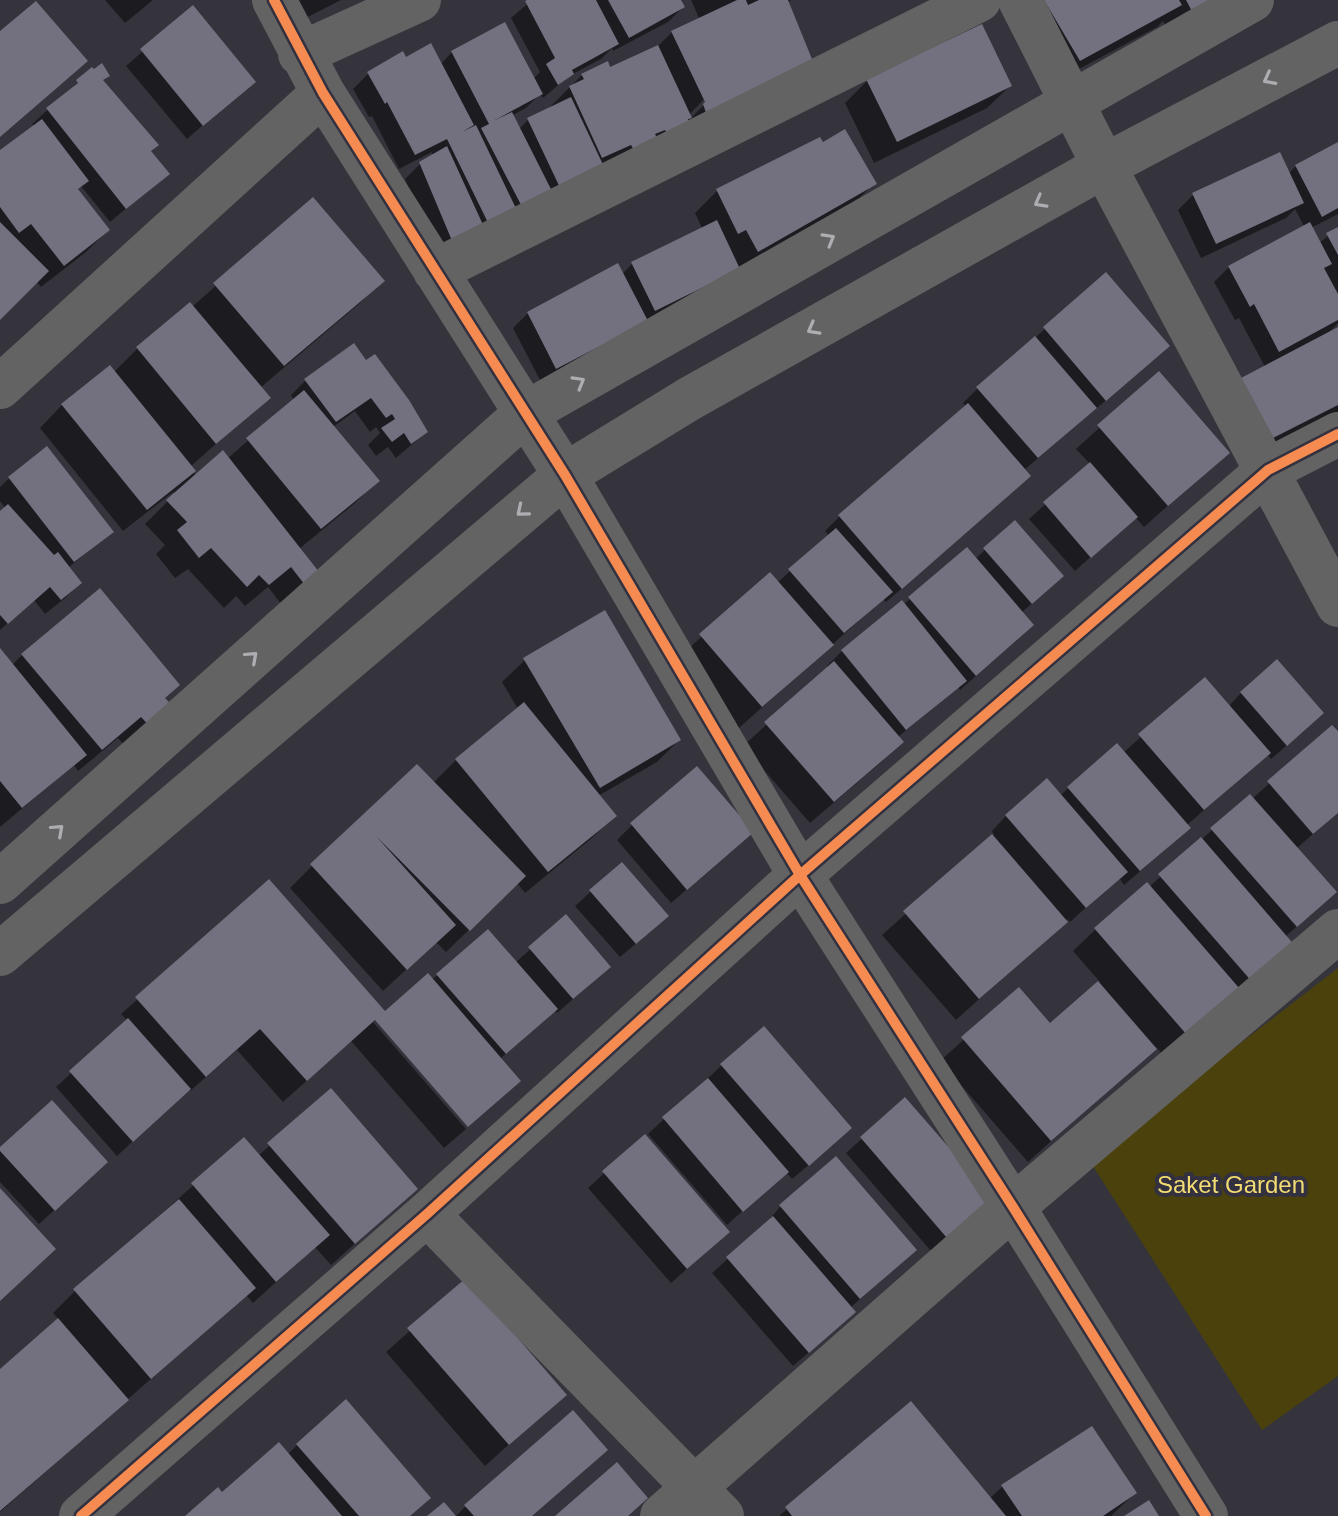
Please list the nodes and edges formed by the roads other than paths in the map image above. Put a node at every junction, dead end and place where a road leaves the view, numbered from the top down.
1 (274, 0) edge
2 (419, 0) edge
3 (979, 0) edge
4 (1020, 0) edge
5 (1252, 0) edge
6 (1338, 43) edge
7 (300, 54) junction
8 (323, 93) junction
9 (1072, 101) junction
10 (1104, 166) junction
11 (435, 271) junction
12 (0, 387) edge
13 (526, 413) junction
14 (1338, 434) edge
15 (1268, 470) junction
16 (565, 475) junction
17 (1338, 605) edge
18 (800, 875) junction
19 (0, 882) edge
20 (1338, 931) edge
21 (0, 954) edge
22 (1013, 1207) junction
23 (427, 1214) junction
24 (708, 1502) edge
25 (81, 1516) edge
26 (662, 1516) edge
27 (1206, 1516) edge

1 - 7 street
2 - 7 street
3 - 11 street
4 - 9 street
5 - 9 street
6 -> 10 street
7 - 8 street
8 - 11 street
8 - 12 street
9 - 10 street
13 -> 9 street
10 - 15 street
10 -> 16 street
11 - 13 street
13 - 16 street
19 -> 13 street
14 - 15 street
15 - 17 street
15 - 18 street
16 - 18 street
16 -> 21 street
18 - 22 street
18 - 23 street
20 - 22 street
22 - 24 street
22 - 27 street
23 - 24 street
23 - 25 street
24 - 26 street

